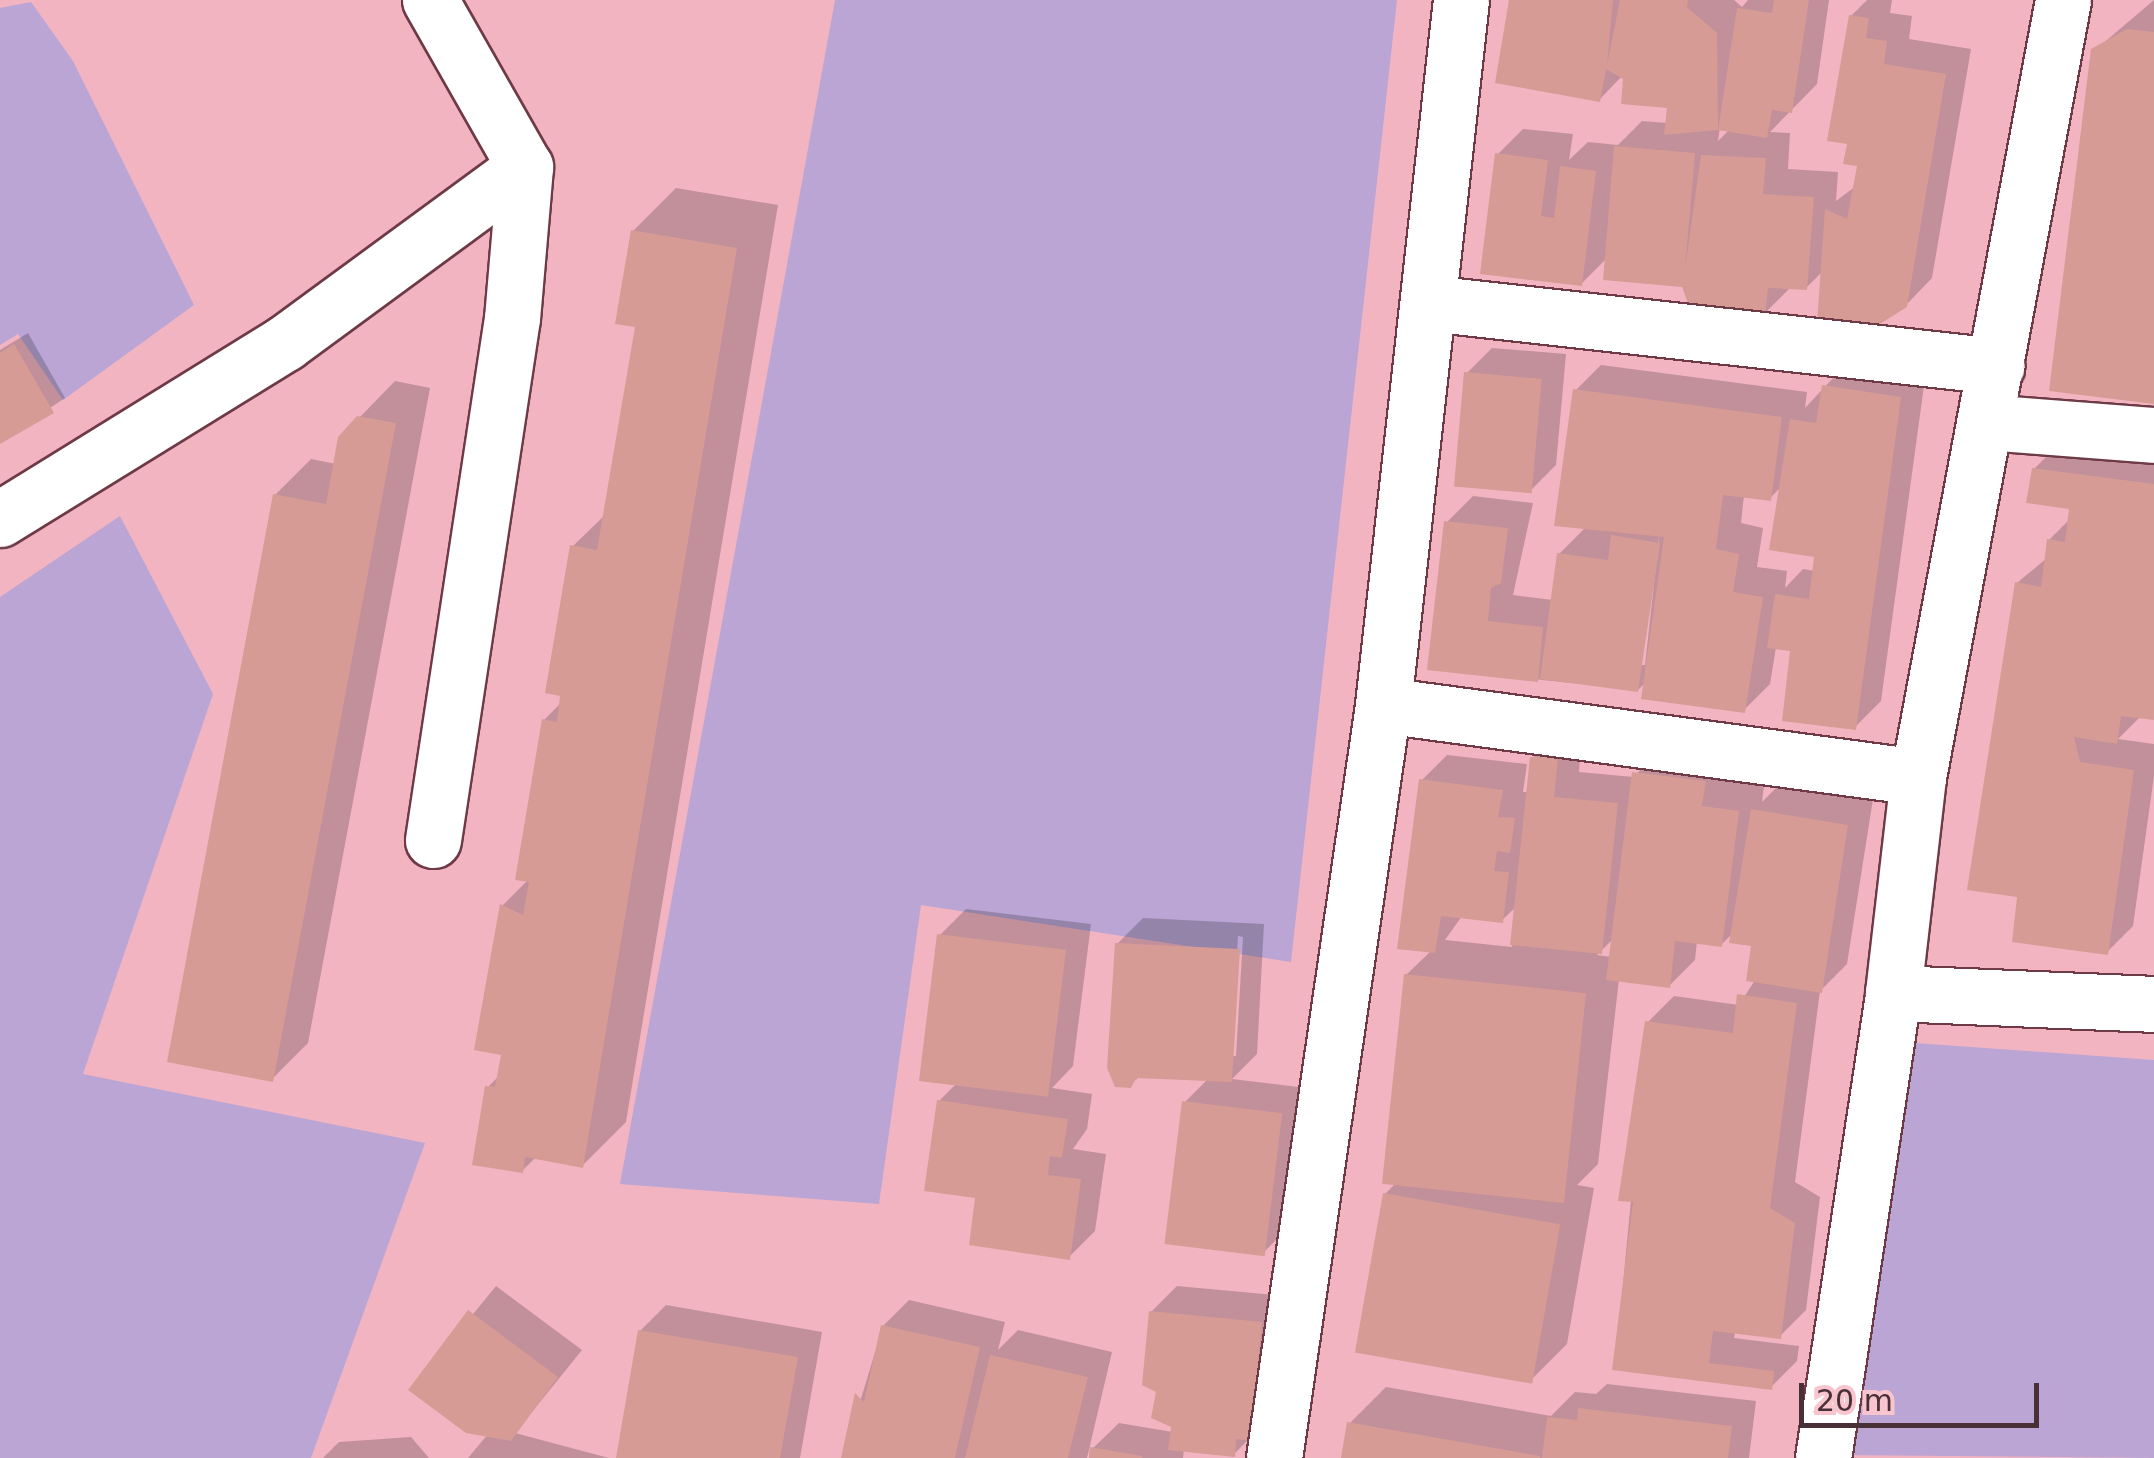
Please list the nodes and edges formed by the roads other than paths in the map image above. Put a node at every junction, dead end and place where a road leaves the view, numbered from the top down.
1 (430, 0) edge
2 (1461, 0) edge
3 (2063, 0) edge
4 (525, 166) junction
5 (1428, 304) junction
6 (1997, 366) junction
7 (1985, 422) junction
8 (2154, 436) edge
9 (0, 519) edge
10 (1384, 704) junction
11 (1918, 777) junction
12 (434, 840) dead end
13 (1893, 993) junction
14 (2154, 1004) edge
15 (1274, 1458) edge
16 (1823, 1458) edge

1 - 4 street
2 - 5 street
3 - 6 street
4 - 9 street
4 - 12 street
5 - 6 street
5 - 10 street
6 - 7 street
7 - 8 street
7 - 11 street
10 - 11 street
10 - 15 street
11 - 13 street
13 - 14 street
13 - 16 street

